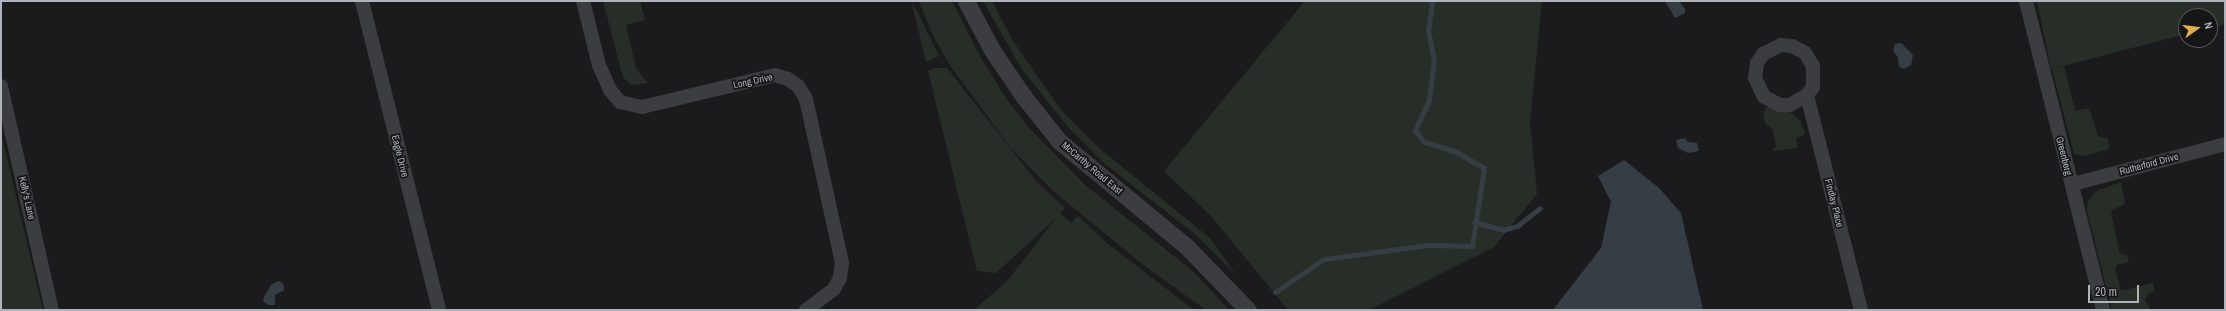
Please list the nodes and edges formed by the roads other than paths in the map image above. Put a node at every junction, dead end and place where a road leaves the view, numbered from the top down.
1 (362, 1) edge
2 (583, 1) edge
3 (966, 1) edge
4 (2026, 1) edge
5 (1, 86) edge
6 (1807, 95) junction
7 (2225, 144) edge
8 (2073, 184) junction
9 (52, 310) edge
10 (439, 310) edge
11 (806, 310) edge
12 (1248, 310) edge
13 (1861, 310) edge
14 (2103, 310) edge

1 - 10 street, Eagle Drive
2 - 11 street, Long Drive
3 - 12 street, McCarthy Road East
4 - 8 street, Greenberg
5 - 9 street, Kelly's Lane
6 - 6 street
6 - 13 street, Findlay Place
7 - 8 street, Rutherford Drive
8 - 14 street, Greenberg

